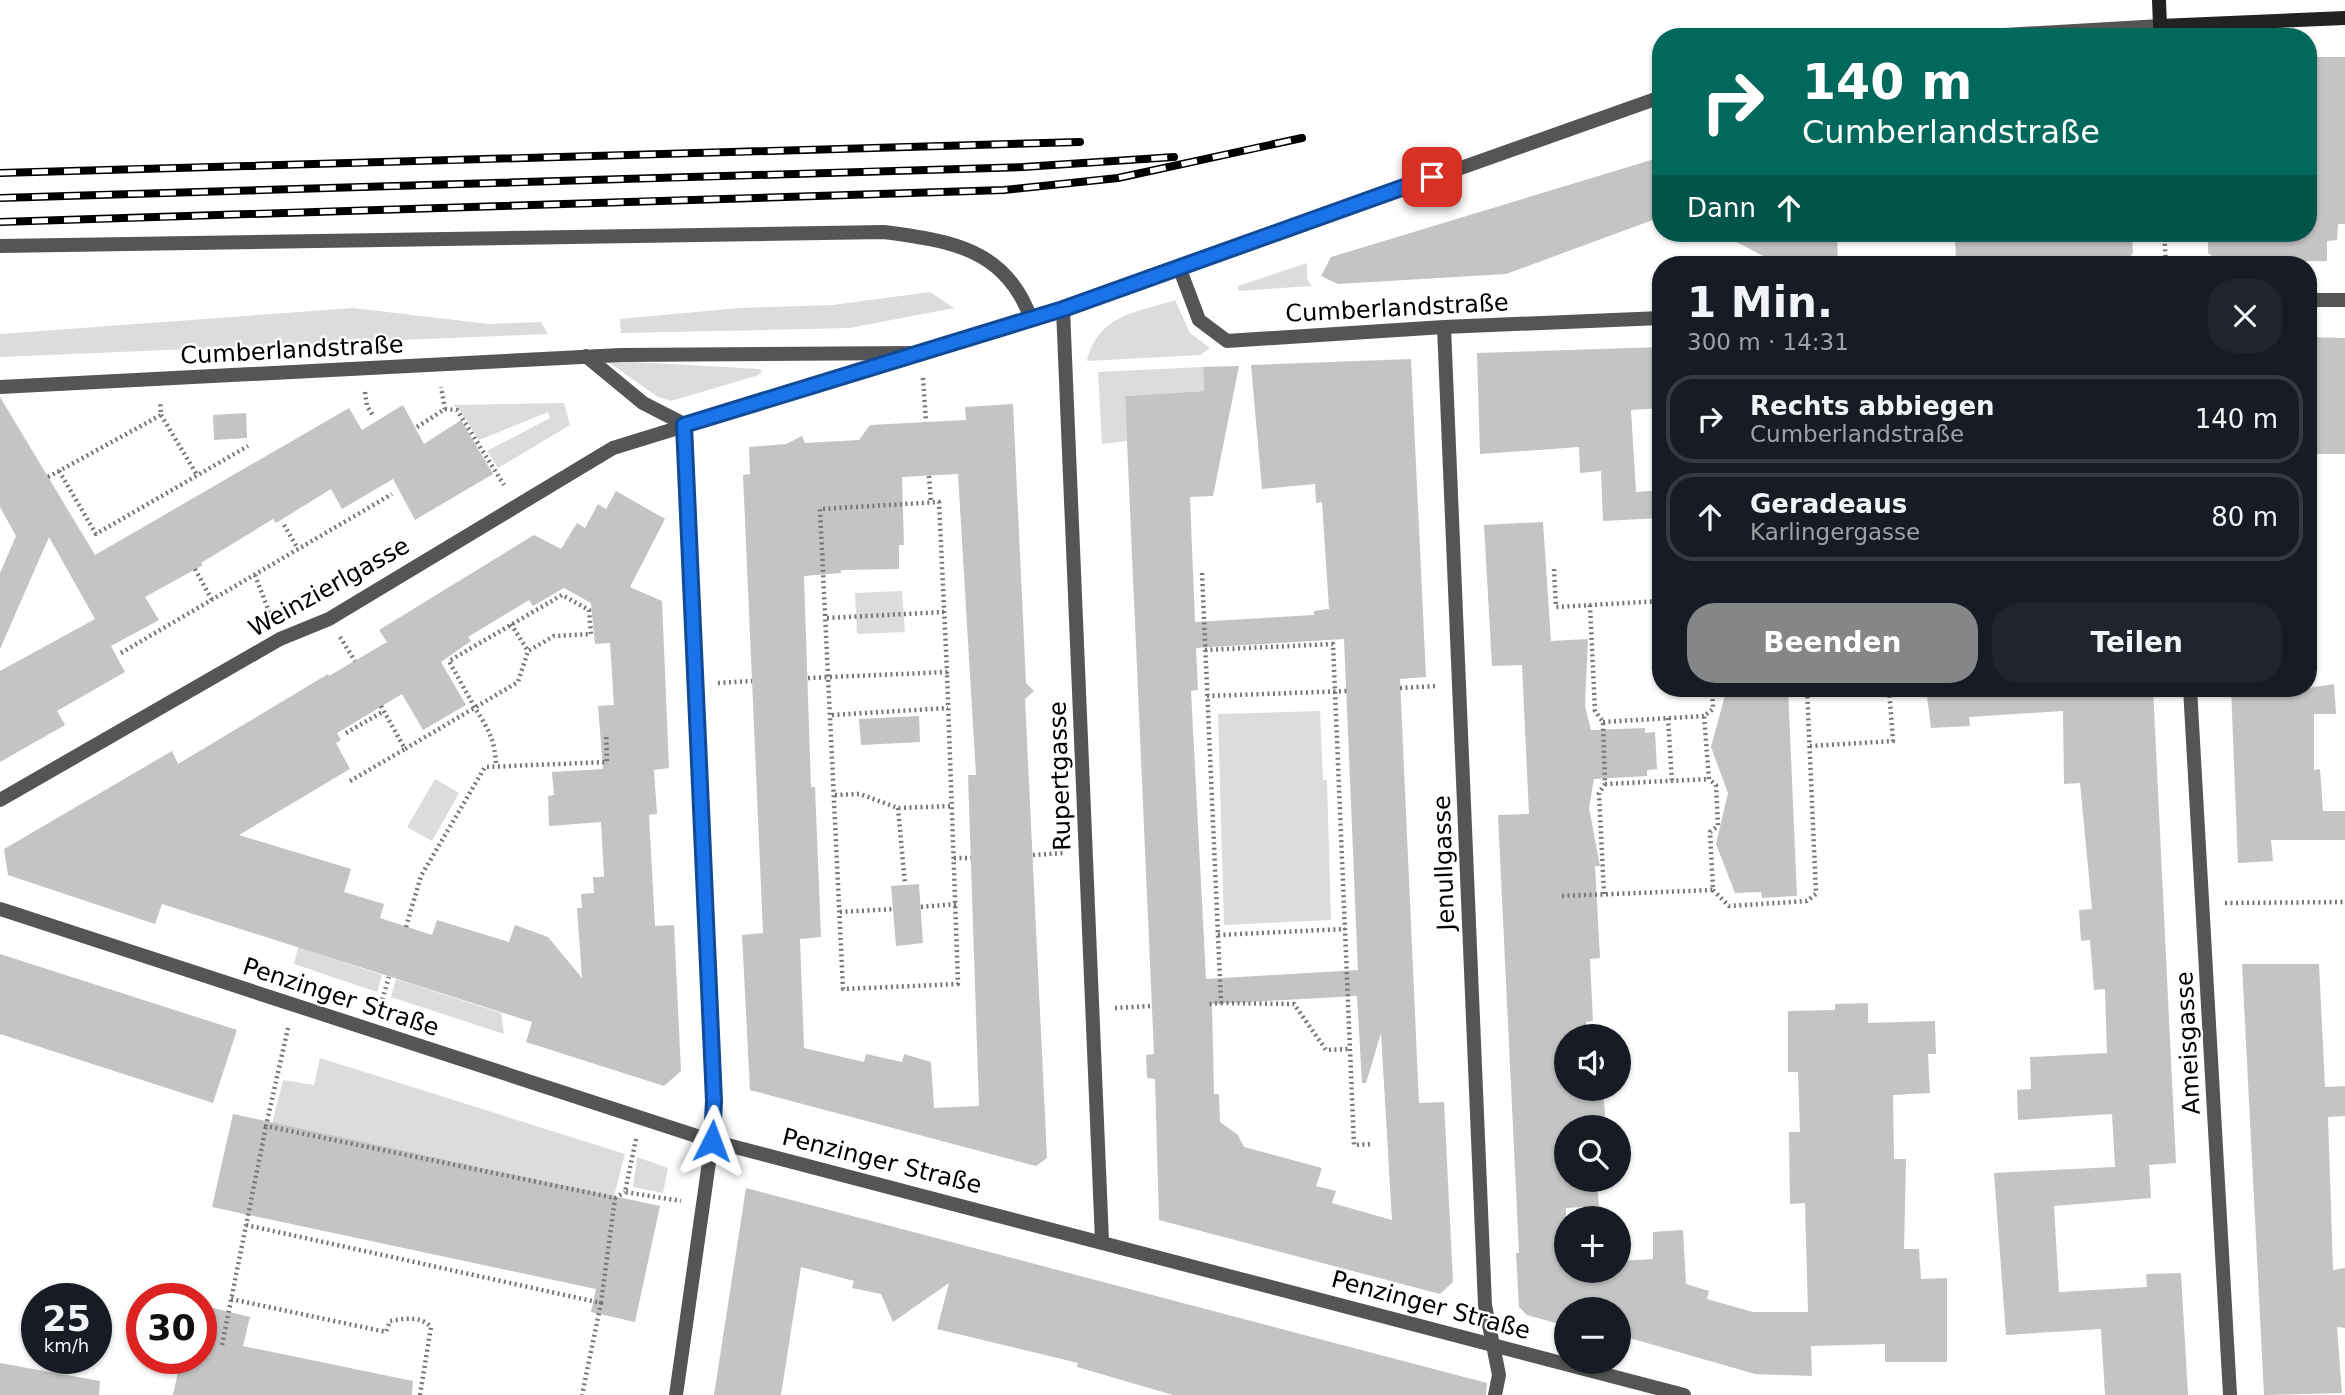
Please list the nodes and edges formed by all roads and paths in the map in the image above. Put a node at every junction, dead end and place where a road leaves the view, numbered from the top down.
1 (2159, 0) edge
2 (2345, 18) edge
3 (2160, 26) junction
4 (2126, 28) edge
5 (1652, 100) edge
6 (0, 246) edge
7 (1179, 267) junction
8 (2317, 300) edge
9 (2345, 300) edge
10 (1063, 309) junction
11 (1652, 318) edge
12 (1031, 319) junction
13 (1444, 327) junction
14 (924, 353) junction
15 (586, 356) junction
16 (439, 365) junction
17 (160, 380) junction
18 (0, 387) edge
19 (445, 409) junction
20 (160, 415) junction
21 (926, 422) dead end
22 (684, 425) junction
23 (417, 427) dead end
24 (247, 446) dead end
25 (59, 471) junction
26 (197, 475) junction
27 (929, 476) dead end
28 (48, 477) dead end
29 (392, 494) dead end
30 (931, 502) junction
31 (516, 505) junction
32 (284, 525) dead end
33 (298, 549) junction
34 (195, 569) dead end
35 (1554, 569) dead end
36 (1202, 573) dead end
37 (255, 575) junction
38 (212, 600) junction
39 (1652, 602) edge
40 (1590, 605) junction
41 (944, 612) junction
42 (827, 618) junction
43 (511, 624) junction
44 (280, 639) junction
45 (1205, 650) junction
46 (528, 651) junction
47 (121, 653) dead end
48 (947, 672) junction
49 (830, 677) junction
50 (808, 678) dead end
51 (752, 681) dead end
52 (696, 684) junction
53 (1459, 685) junction
54 (1400, 688) dead end
55 (1335, 691) junction
56 (1347, 691) dead end
57 (1207, 696) junction
58 (1712, 697) edge
59 (1807, 697) edge
60 (1890, 697) edge
61 (2191, 697) edge
62 (475, 708) junction
63 (948, 708) junction
64 (832, 715) junction
65 (1704, 716) junction
66 (1668, 718) junction
67 (1603, 722) junction
68 (345, 733) dead end
69 (606, 735) dead end
70 (1810, 746) junction
71 (405, 749) junction
72 (496, 766) junction
73 (1709, 779) junction
74 (350, 781) dead end
75 (1672, 781) junction
76 (1605, 785) junction
77 (835, 795) junction
78 (0, 800) edge
79 (952, 806) junction
80 (898, 808) junction
81 (954, 858) junction
82 (971, 858) dead end
83 (905, 884) dead end
84 (1713, 890) junction
85 (1604, 894) junction
86 (1562, 896) dead end
87 (2345, 902) edge
88 (956, 904) junction
89 (2203, 904) junction
90 (921, 907) dead end
91 (0, 909) edge
92 (893, 909) dead end
93 (840, 912) junction
94 (406, 927) dead end
95 (1345, 929) junction
96 (1218, 935) junction
97 (389, 977) dead end
98 (1221, 1003) junction
99 (1208, 1004) dead end
100 (293, 1005) junction
101 (1151, 1006) dead end
102 (1093, 1009) junction
103 (373, 1031) junction
104 (1350, 1049) junction
105 (641, 1118) junction
106 (267, 1126) junction
107 (712, 1141) junction
108 (1373, 1144) dead end
109 (625, 1192) junction
110 (615, 1198) junction
111 (663, 1198) dead end
112 (246, 1225) junction
113 (1102, 1241) junction
114 (231, 1299) junction
115 (601, 1303) junction
116 (222, 1345) dead end
117 (1493, 1346) junction
118 (420, 1395) edge
119 (582, 1395) edge
120 (676, 1395) edge
121 (1495, 1395) edge
122 (1684, 1395) edge
123 (2230, 1395) edge

1 - 3 main road
2 - 3 main road
3 - 4 street
5 - 7 street, Cumberlandstraße
6 - 12 street
7 - 10 street, Cumberlandstraße
7 - 13 street, Cumberlandstraße
8 - 9 street
10 - 12 street, Cumberlandstraße
10 - 102 street, Rupertgasse
11 - 13 street, Cumberlandstraße
12 - 14 street, Cumberlandstraße
13 - 53 street, Jenullgasse
14 - 15 street, Cumberlandstraße
14 - 21 path
14 - 22 street, Cumberlandstraße
15 - 16 street, Cumberlandstraße
15 - 22 street
16 - 17 street, Cumberlandstraße
16 - 19 path
17 - 18 street, Cumberlandstraße
17 - 20 path
19 - 23 path
19 - 31 path
20 - 25 path
20 - 26 path
22 - 31 street, Weinzierlgasse
22 - 52 street
24 - 26 path
25 - 26 path
25 - 28 path
27 - 30 path
29 - 33 path
30 - 41 path
30 - 42 path
31 - 44 street, Weinzierlgasse
32 - 33 path
33 - 37 path
34 - 38 path
35 - 40 path
36 - 45 path
37 - 38 path
37 - 44 path
38 - 47 path
39 - 40 path
40 - 67 path
41 - 42 path
41 - 48 path
42 - 49 path
43 - 46 path
43 - 46 path
43 - 62 path
44 - 78 street, Weinzierlgasse
45 - 55 path
45 - 57 path
46 - 62 path
48 - 49 path
48 - 63 path
49 - 50 path
49 - 64 path
51 - 52 path
52 - 107 street
53 - 54 path
53 - 117 street, Jenullgasse
55 - 56 path
55 - 57 path
55 - 95 path
57 - 96 path
58 - 65 path
59 - 70 path
60 - 70 path
61 - 89 street, Ameisgasse
62 - 71 path
62 - 72 path
63 - 64 path
63 - 79 path
64 - 77 path
65 - 66 path
65 - 73 path
66 - 67 path
66 - 75 path
67 - 76 path
68 - 71 path
69 - 72 path
70 - 84 path
71 - 74 path
72 - 94 path
73 - 75 path
73 - 84 path
75 - 76 path
76 - 85 path
77 - 80 path
77 - 93 path
79 - 80 path
79 - 81 path
80 - 83 path
81 - 82 path
81 - 88 path
84 - 85 path
85 - 86 path
87 - 89 path
88 - 90 path
88 - 93 path
89 - 123 street, Ameisgasse
91 - 100 street, Penzinger Straße
92 - 93 path
95 - 96 path
95 - 104 path
96 - 98 path
97 - 103 path
98 - 99 path
98 - 104 path
100 - 103 street, Penzinger Straße
100 - 106 path
101 - 102 path
102 - 113 street, Rupertgasse
103 - 105 street, Penzinger Straße
104 - 108 path
105 - 107 street, Penzinger Straße
105 - 109 path
106 - 110 path
106 - 112 path
107 - 113 street, Penzinger Straße
107 - 120 street
109 - 110 path
109 - 111 path
110 - 115 path
112 - 114 path
112 - 115 path
113 - 117 street, Penzinger Straße
114 - 116 path
114 - 118 path
115 - 119 path
117 - 121 street, Jenullgasse
117 - 122 street, Penzinger Straße

